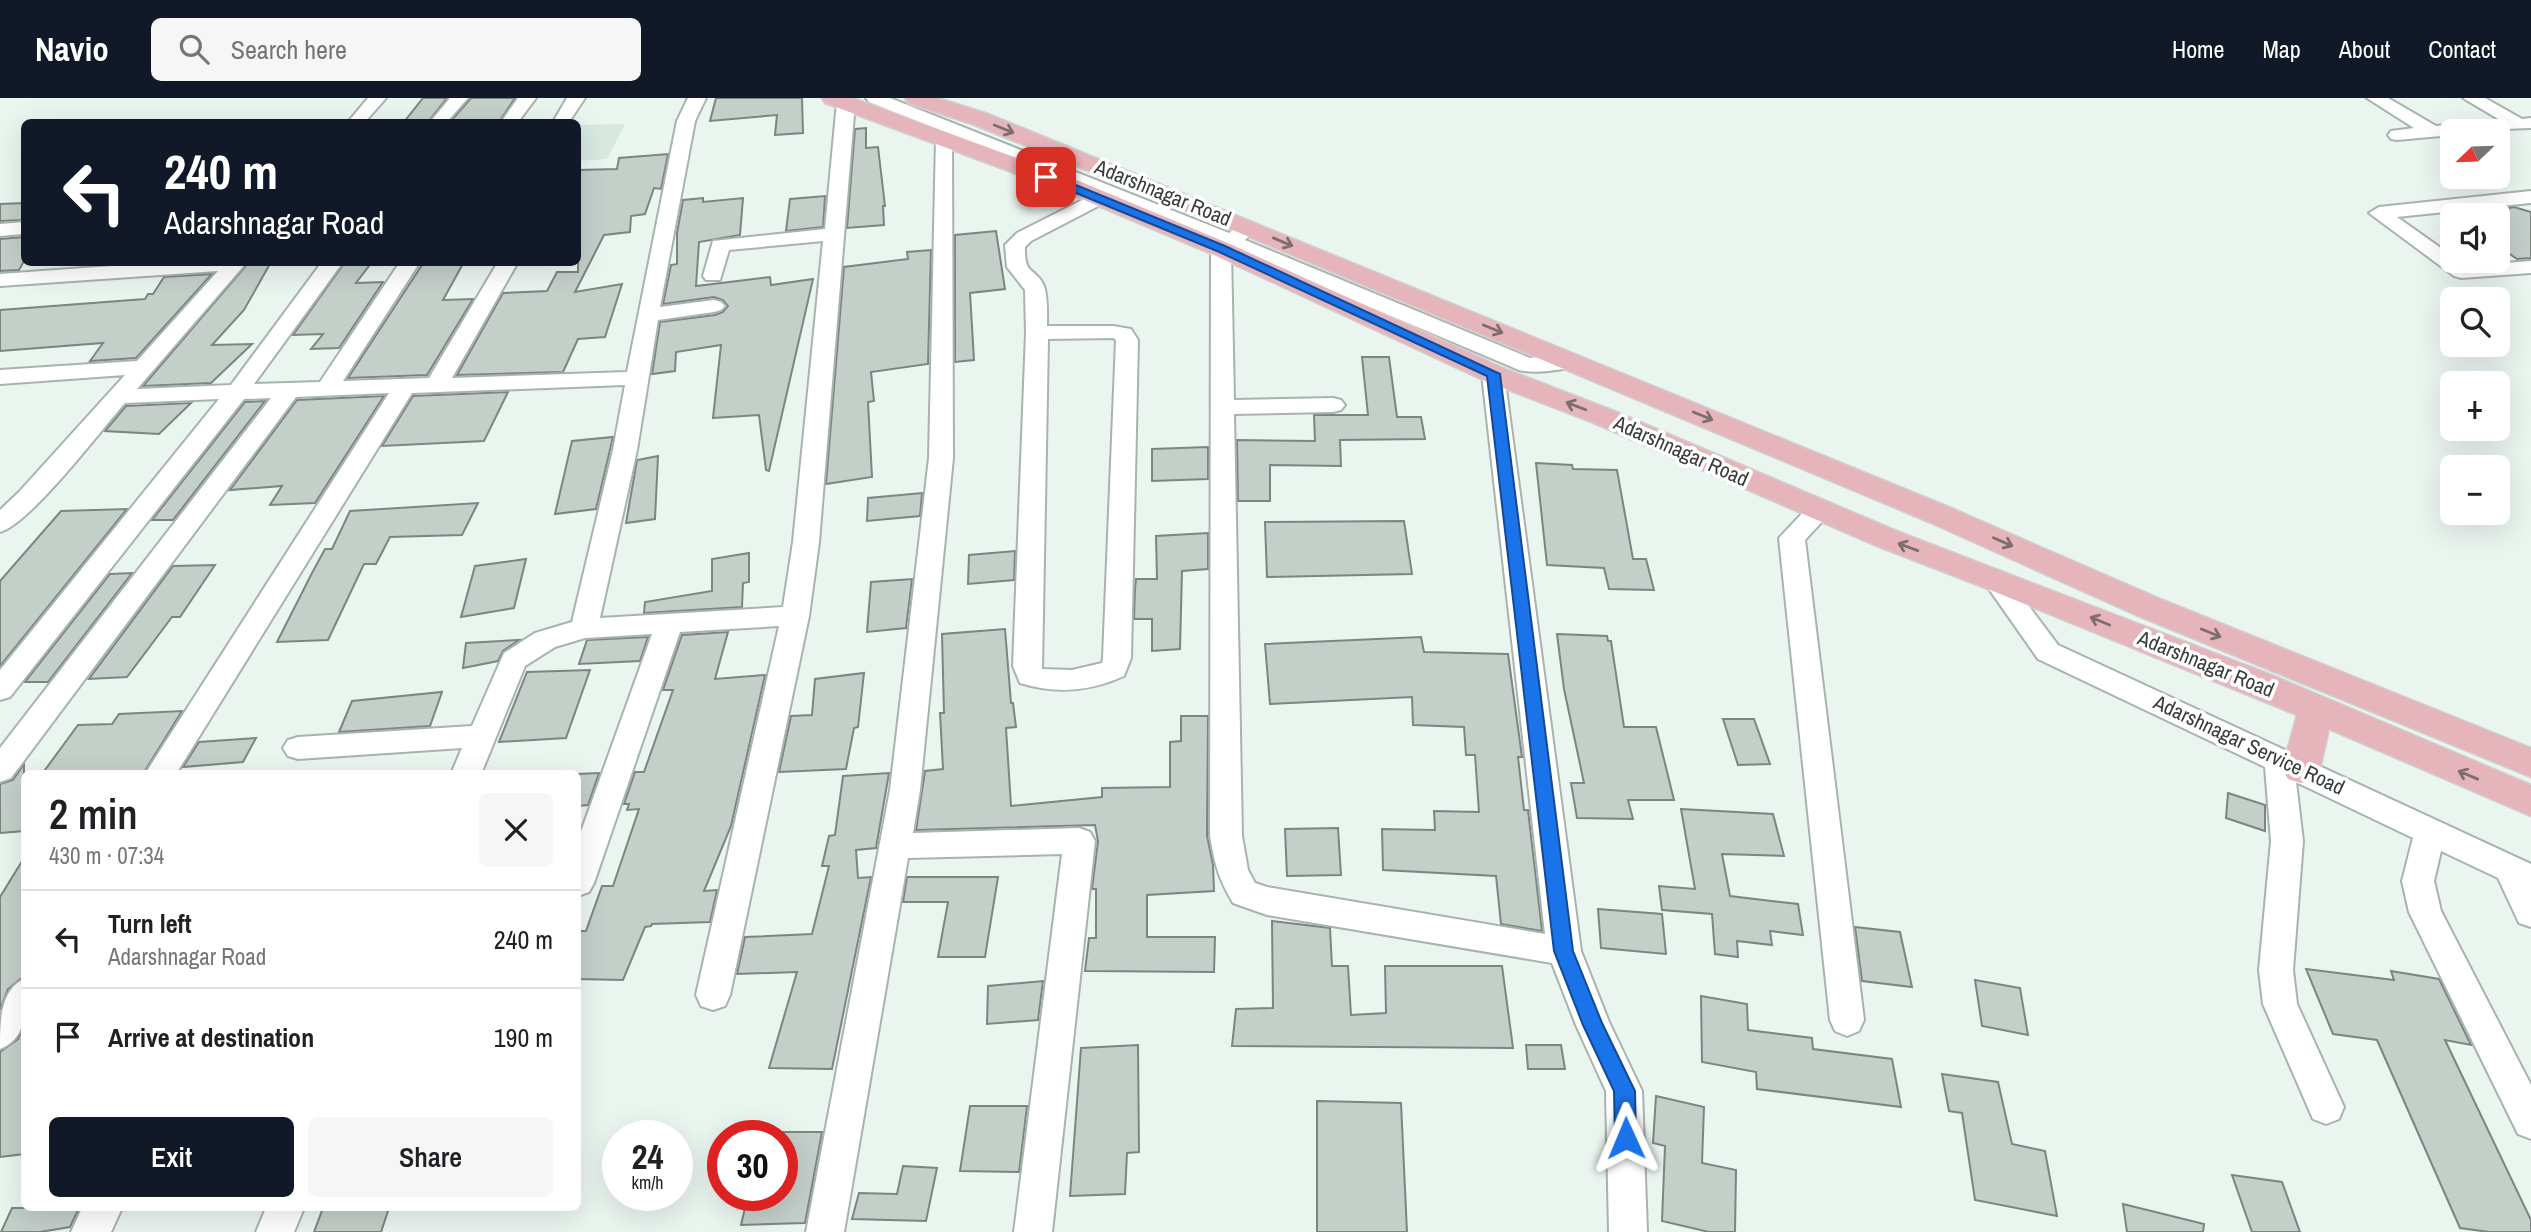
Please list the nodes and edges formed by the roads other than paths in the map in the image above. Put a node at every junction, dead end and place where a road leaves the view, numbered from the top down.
1 (377, 98) edge
2 (458, 98) edge
3 (527, 98) edge
4 (576, 98) edge
5 (697, 98) edge
6 (875, 98) edge
7 (916, 98) edge
8 (2376, 98) edge
9 (2472, 98) edge
10 (839, 100) edge
11 (359, 119) edge
12 (440, 119) edge
13 (511, 119) edge
14 (562, 119) edge
15 (2525, 124) edge
16 (2433, 132) junction
17 (2397, 135) dead end
18 (945, 138) junction
19 (2531, 197) edge
20 (1099, 198) junction
21 (21, 228) edge
22 (0, 230) edge
23 (834, 234) junction
24 (1233, 239) junction
25 (195, 266) edge
26 (234, 266) edge
27 (330, 266) edge
28 (407, 266) edge
29 (506, 266) edge
30 (2531, 267) edge
31 (713, 276) dead end
32 (0, 280) edge
33 (715, 306) dead end
34 (648, 314) junction
35 (1037, 333) junction
36 (1569, 361) junction
37 (1527, 365) junction
38 (144, 367) junction
39 (1493, 374) junction
40 (0, 377) edge
41 (636, 378) junction
42 (436, 386) junction
43 (404, 387) junction
44 (289, 390) junction
45 (326, 390) junction
46 (238, 391) junction
47 (1547, 395) junction
48 (120, 396) junction
49 (1333, 405) dead end
50 (1222, 407) junction
51 (28, 498) junction
52 (0, 500) edge
53 (1819, 511) junction
54 (0, 524) edge
55 (1995, 579) junction
56 (795, 616) junction
57 (669, 624) junction
58 (584, 628) junction
59 (0, 690) edge
60 (2316, 710) junction
61 (482, 737) junction
62 (298, 748) dead end
63 (2531, 763) edge
64 (2290, 765) junction
65 (0, 770) edge
66 (163, 770) edge
67 (468, 770) edge
68 (2531, 801) edge
69 (2430, 831) junction
70 (895, 846) junction
71 (581, 874) edge
72 (2521, 874) edge
73 (2531, 913) edge
74 (1564, 951) junction
75 (713, 995) dead end
76 (21, 999) edge
77 (1847, 1020) dead end
78 (0, 1033) edge
79 (2326, 1107) dead end
80 (2531, 1122) edge
81 (101, 1211) edge
82 (284, 1211) edge
83 (90, 1232) edge
84 (275, 1232) edge
85 (825, 1232) edge
86 (1033, 1232) edge
87 (1628, 1232) edge

1 - 11 street
2 - 12 street
3 - 13 street
4 - 14 street
5 - 34 street
6 - 24 street
7 -> 24 main road, Adarshnagar Road
8 - 16 street
9 - 15 street
10 - 18 main road, Adarshnagar Road
10 - 23 street
15 - 16 street
16 - 17 street
18 - 20 main road, Adarshnagar Road
18 - 70 street
19 - 30 street
20 - 24 main road, Adarshnagar Road
20 - 35 street
21 - 22 street
23 - 31 street
23 - 56 street
24 -> 36 main road, Adarshnagar Road
24 - 37 street
24 - 39 main road, Adarshnagar Road
24 - 50 street
25 - 32 street
26 - 38 street
27 - 46 street
28 - 45 street
29 - 42 street
33 - 34 street
34 - 41 street
35 - 35 street
36 - 37 street
36 -> 63 main road, Adarshnagar Road
37 - 47 street
38 - 40 street
38 - 48 street
39 - 47 main road, Adarshnagar Road
39 - 74 street
41 - 42 street
41 - 58 street
42 - 43 street
43 - 45 street
43 - 66 street
44 - 45 street
44 - 46 street
44 - 65 street
46 - 48 street
46 - 59 street
53 -> 47 main road, Adarshnagar Road
48 - 51 street
49 - 50 street
50 - 74 street
51 - 52 street
51 - 54 street
55 -> 53 main road, Adarshnagar Road
53 - 77 street
60 -> 55 main road, Adarshnagar Road
55 - 64 street, Adarshnagar Service Road
56 - 57 street
56 - 75 street
57 - 58 street
57 - 71 street
58 - 61 street
60 - 64 main road
68 -> 60 main road, Adarshnagar Road
61 - 62 street
61 - 67 street
64 - 69 street, Adarshnagar Service Road
64 - 79 street
69 - 72 street, Adarshnagar Service Road
69 - 80 street
70 - 85 street
70 - 86 street
72 - 73 street
74 - 87 street
76 - 78 street
81 - 83 street
82 - 84 street

